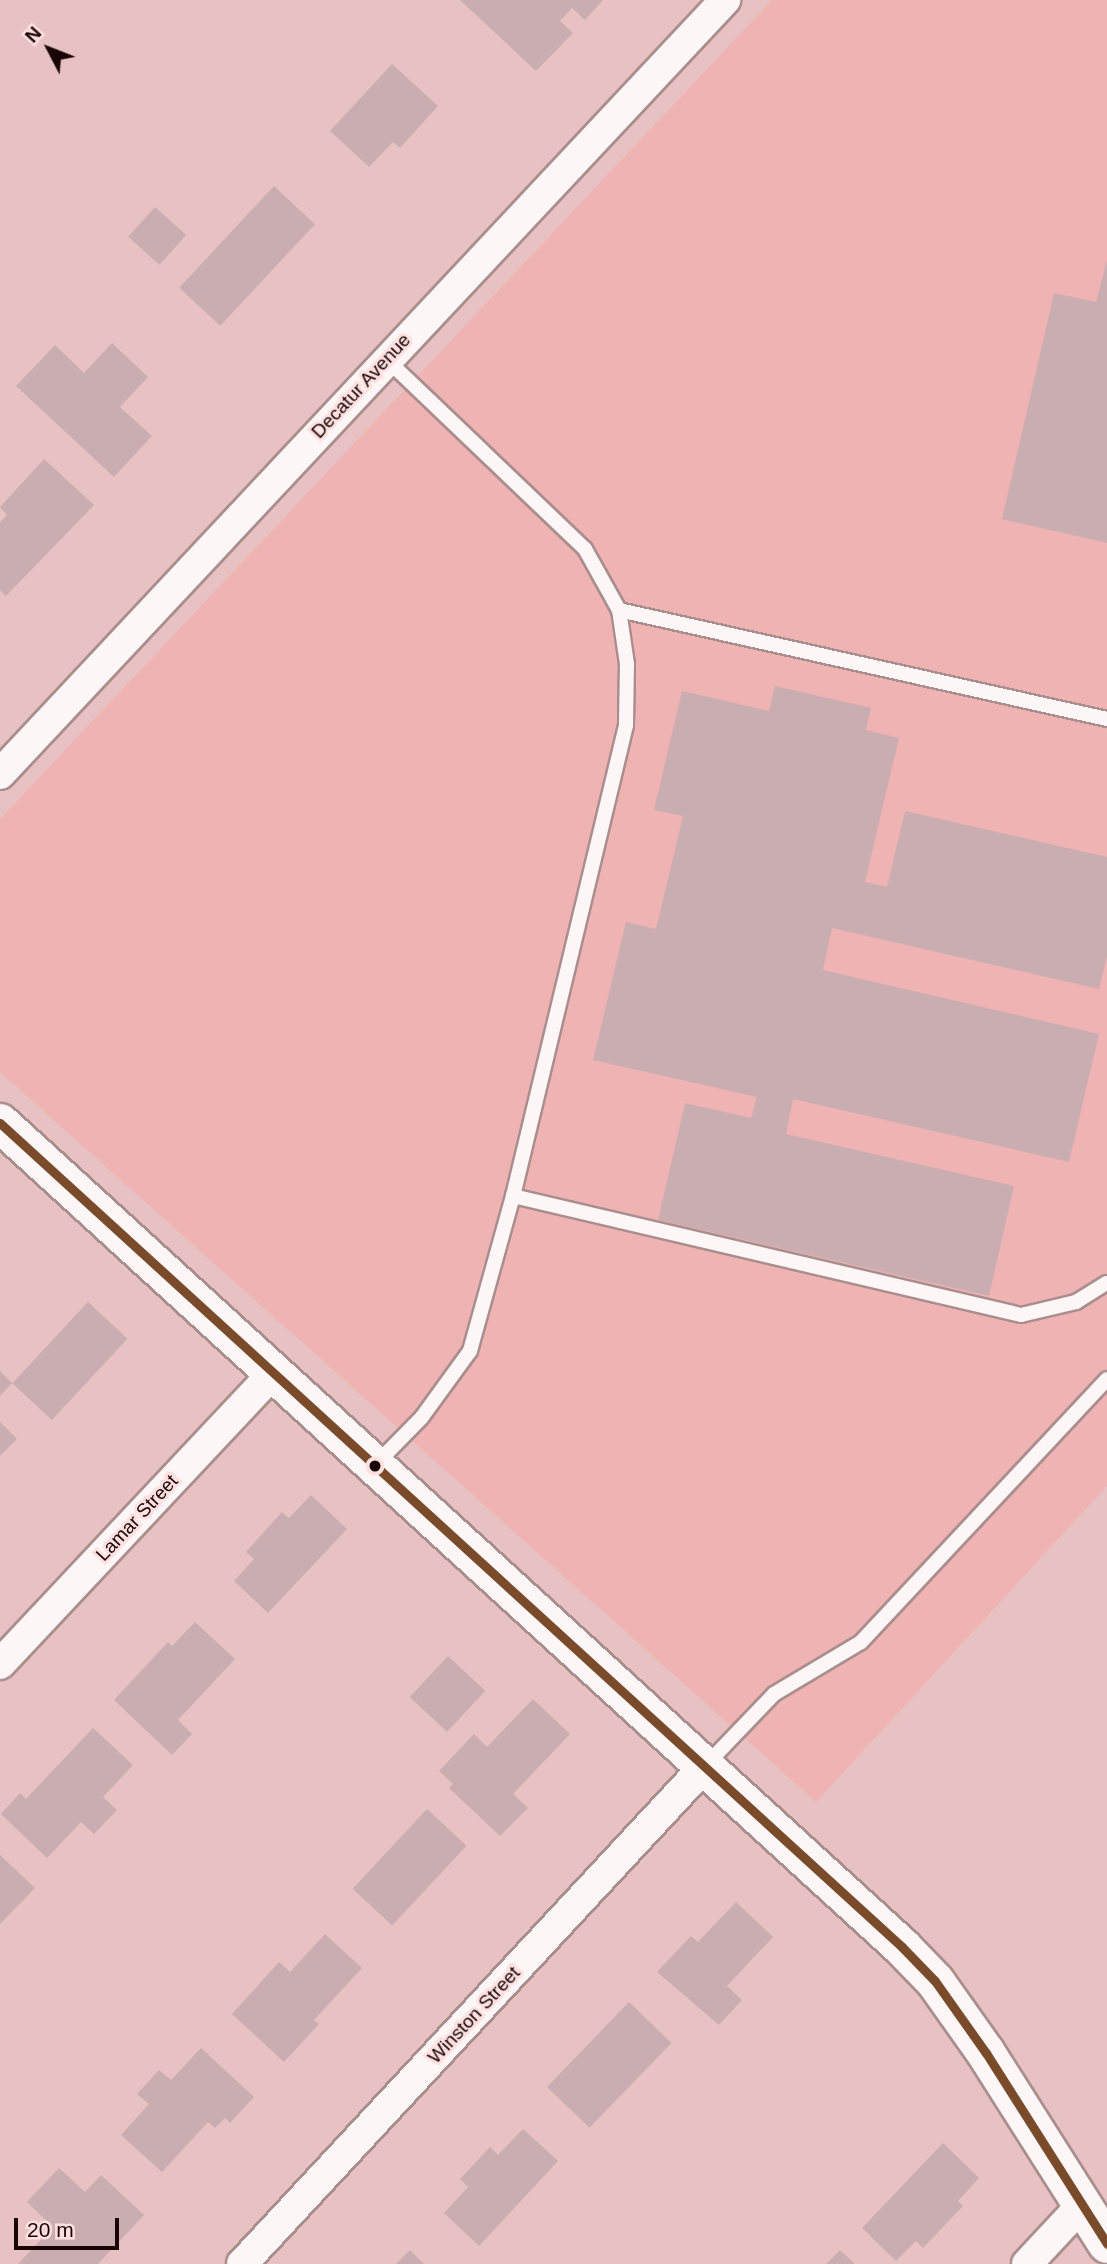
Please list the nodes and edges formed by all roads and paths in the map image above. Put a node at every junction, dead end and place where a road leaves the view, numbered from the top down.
1 (725, 0) edge
2 (386, 359) junction
3 (620, 610) junction
4 (1107, 719) edge
5 (0, 774) edge
6 (0, 1123) edge
7 (513, 1196) junction
8 (1107, 1283) edge
9 (275, 1371) junction
10 (1107, 1379) edge
11 (377, 1463) junction
12 (0, 1664) edge
13 (705, 1766) junction
14 (1083, 2204) junction
15 (1107, 2244) edge
16 (242, 2264) edge
17 (1027, 2264) edge

1 - 2 street, Decatur Avenue
2 - 3 lane
2 - 5 street, Decatur Avenue
3 - 4 lane
3 - 7 lane
6 - 9 street
7 - 8 lane
7 - 11 lane
9 - 11 street
9 - 12 street, Lamar Street
10 - 13 lane
11 - 13 street
13 - 14 street
13 - 16 street, Winston Street
14 - 15 street
14 - 17 street

